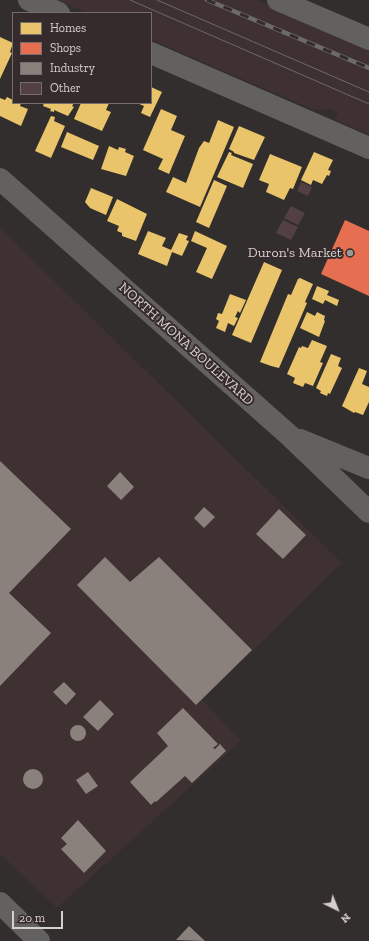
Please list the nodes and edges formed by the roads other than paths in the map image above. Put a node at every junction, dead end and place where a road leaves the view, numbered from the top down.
1 (29, 0) edge
2 (278, 0) edge
3 (57, 12) edge
4 (369, 39) edge
5 (152, 53) edge
6 (369, 148) edge
7 (0, 179) edge
8 (290, 436) junction
9 (369, 468) edge
10 (369, 512) edge
11 (0, 903) edge
12 (38, 941) edge

1 - 3 street
2 - 4 street
5 - 6 street
7 - 8 street, NORTH MONA BOULEVARD
8 - 9 street
8 - 10 street, NORTH MONA BOULEVARD
11 - 12 street

